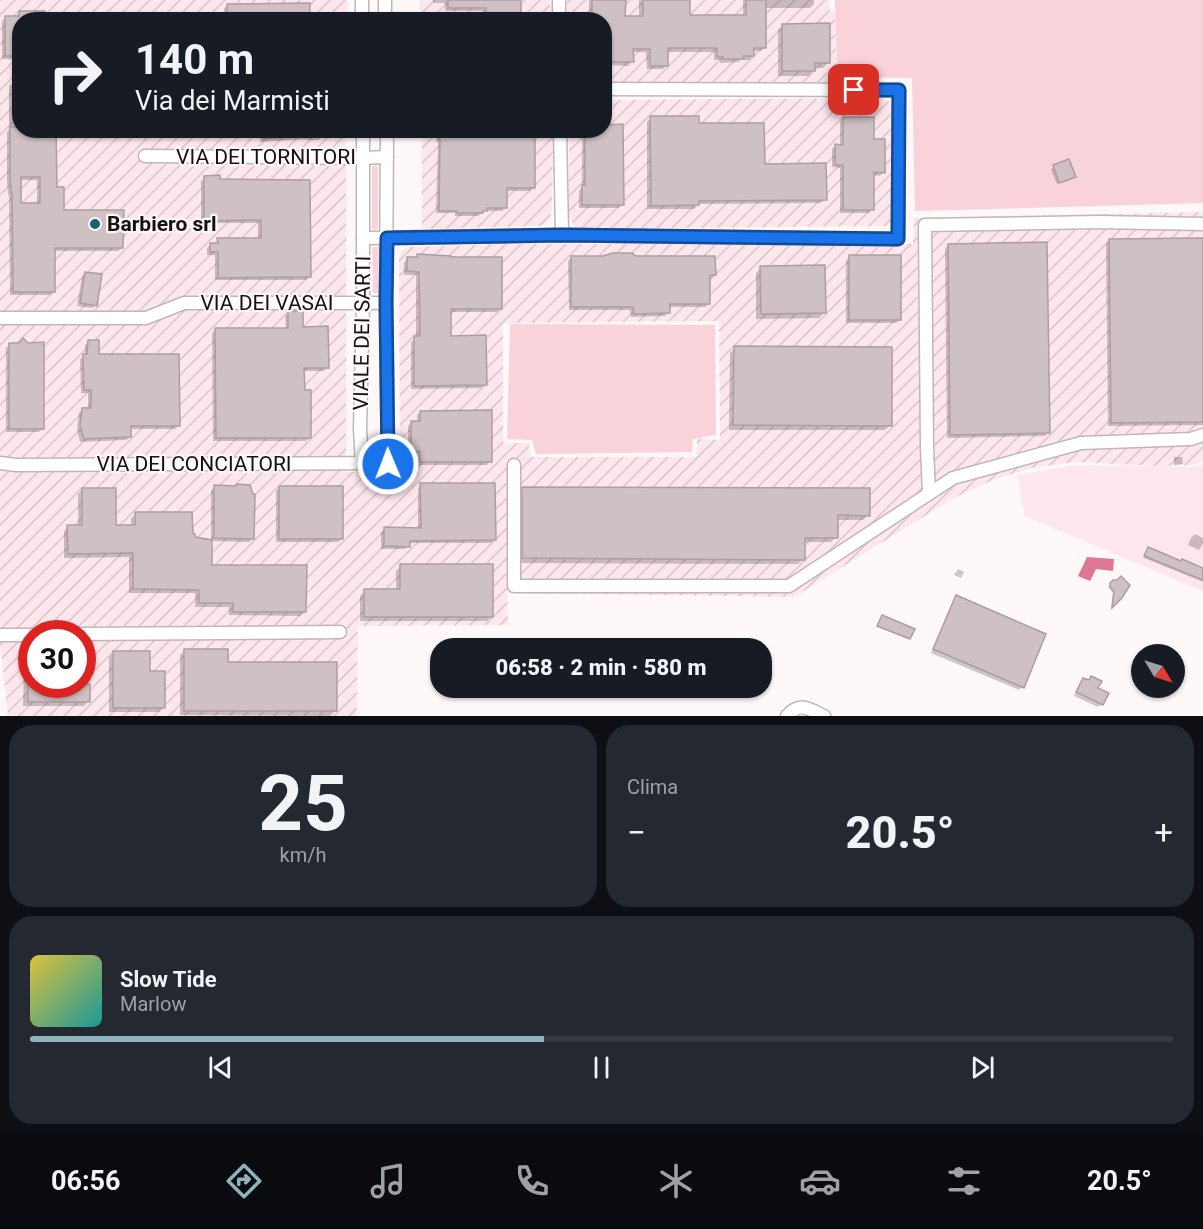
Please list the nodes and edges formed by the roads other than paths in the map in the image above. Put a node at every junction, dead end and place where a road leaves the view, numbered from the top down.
1 (612, 89) edge
2 (363, 138) edge
3 (387, 138) edge
4 (560, 138) edge
5 (145, 156) dead end
6 (387, 157) junction
7 (363, 158) junction
8 (1203, 224) edge
9 (562, 235) junction
10 (363, 238) junction
11 (387, 238) junction
12 (363, 303) junction
13 (386, 303) junction
14 (0, 318) edge
15 (1203, 435) edge
16 (0, 463) edge
17 (362, 464) junction
18 (388, 464) joint
19 (514, 465) dead end
20 (929, 494) junction
21 (340, 632) dead end
22 (96, 634) edge
23 (0, 635) edge
24 (18, 635) edge
25 (787, 716) edge
26 (824, 716) edge

1 - 9 street
2 - 7 street, VIALE DEI SARTI
3 - 6 street, VIALE DEI SARTI
4 - 9 street
5 - 7 street, VIA DEI TORNITORI
6 - 7 street, VIA DEI TORNITORI
6 - 11 street, VIALE DEI SARTI
7 - 10 street, VIALE DEI SARTI
8 - 20 street
9 - 11 street
10 - 11 street
10 - 12 street, VIALE DEI SARTI
11 - 13 street, VIALE DEI SARTI
12 - 13 street, VIA DEI VASAI
12 - 14 street, VIA DEI VASAI
12 - 17 street, VIALE DEI SARTI
13 - 18 street, VIALE DEI SARTI
15 - 20 street
16 - 17 street, VIA DEI CONCIATORI
17 - 18 street, VIA DEI CONCIATORI
19 - 20 street
21 - 22 street
23 - 24 street
25 - 26 street

